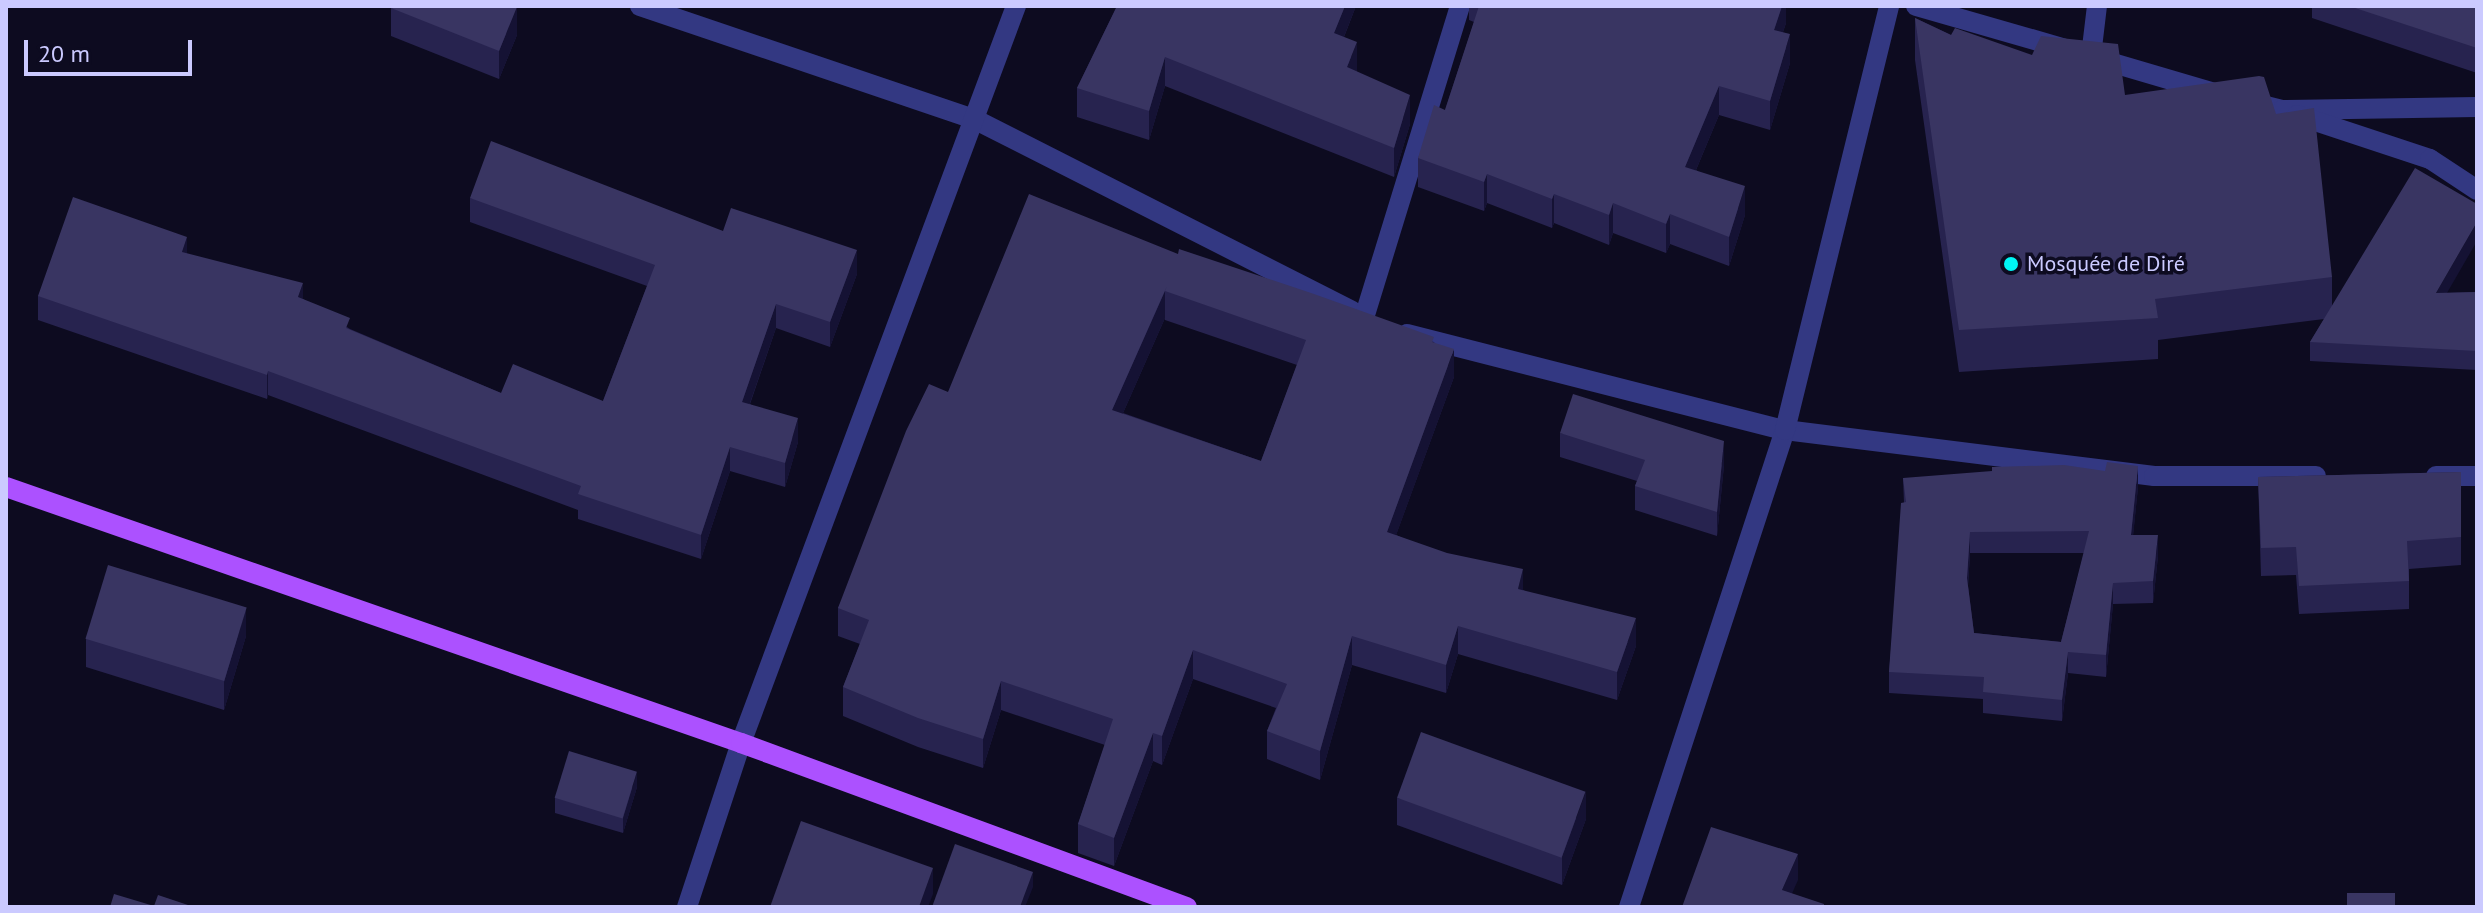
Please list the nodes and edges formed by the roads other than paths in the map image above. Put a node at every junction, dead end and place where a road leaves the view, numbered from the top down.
1 (640, 6) edge
2 (1016, 6) edge
3 (1460, 6) edge
4 (1889, 6) edge
5 (1916, 6) edge
6 (2097, 6) edge
7 (2091, 56) junction
8 (2477, 107) edge
9 (2282, 110) junction
10 (974, 119) junction
11 (2477, 190) edge
12 (1378, 323) junction
13 (1785, 430) junction
14 (2339, 476) edge
15 (2415, 476) edge
16 (2477, 476) edge
17 (6, 487) edge
18 (741, 743) junction
19 (687, 907) edge
20 (1187, 907) edge
21 (1629, 907) edge

1 - 10 street
2 - 10 street
3 - 12 street
4 - 13 street
5 - 7 street
6 - 7 street
7 - 9 street
8 - 9 street
9 - 11 street
10 - 12 street
10 - 18 street
12 - 13 street
13 - 14 street
13 - 21 street
15 - 16 street
17 - 18 main road
18 - 19 street
18 - 20 main road

